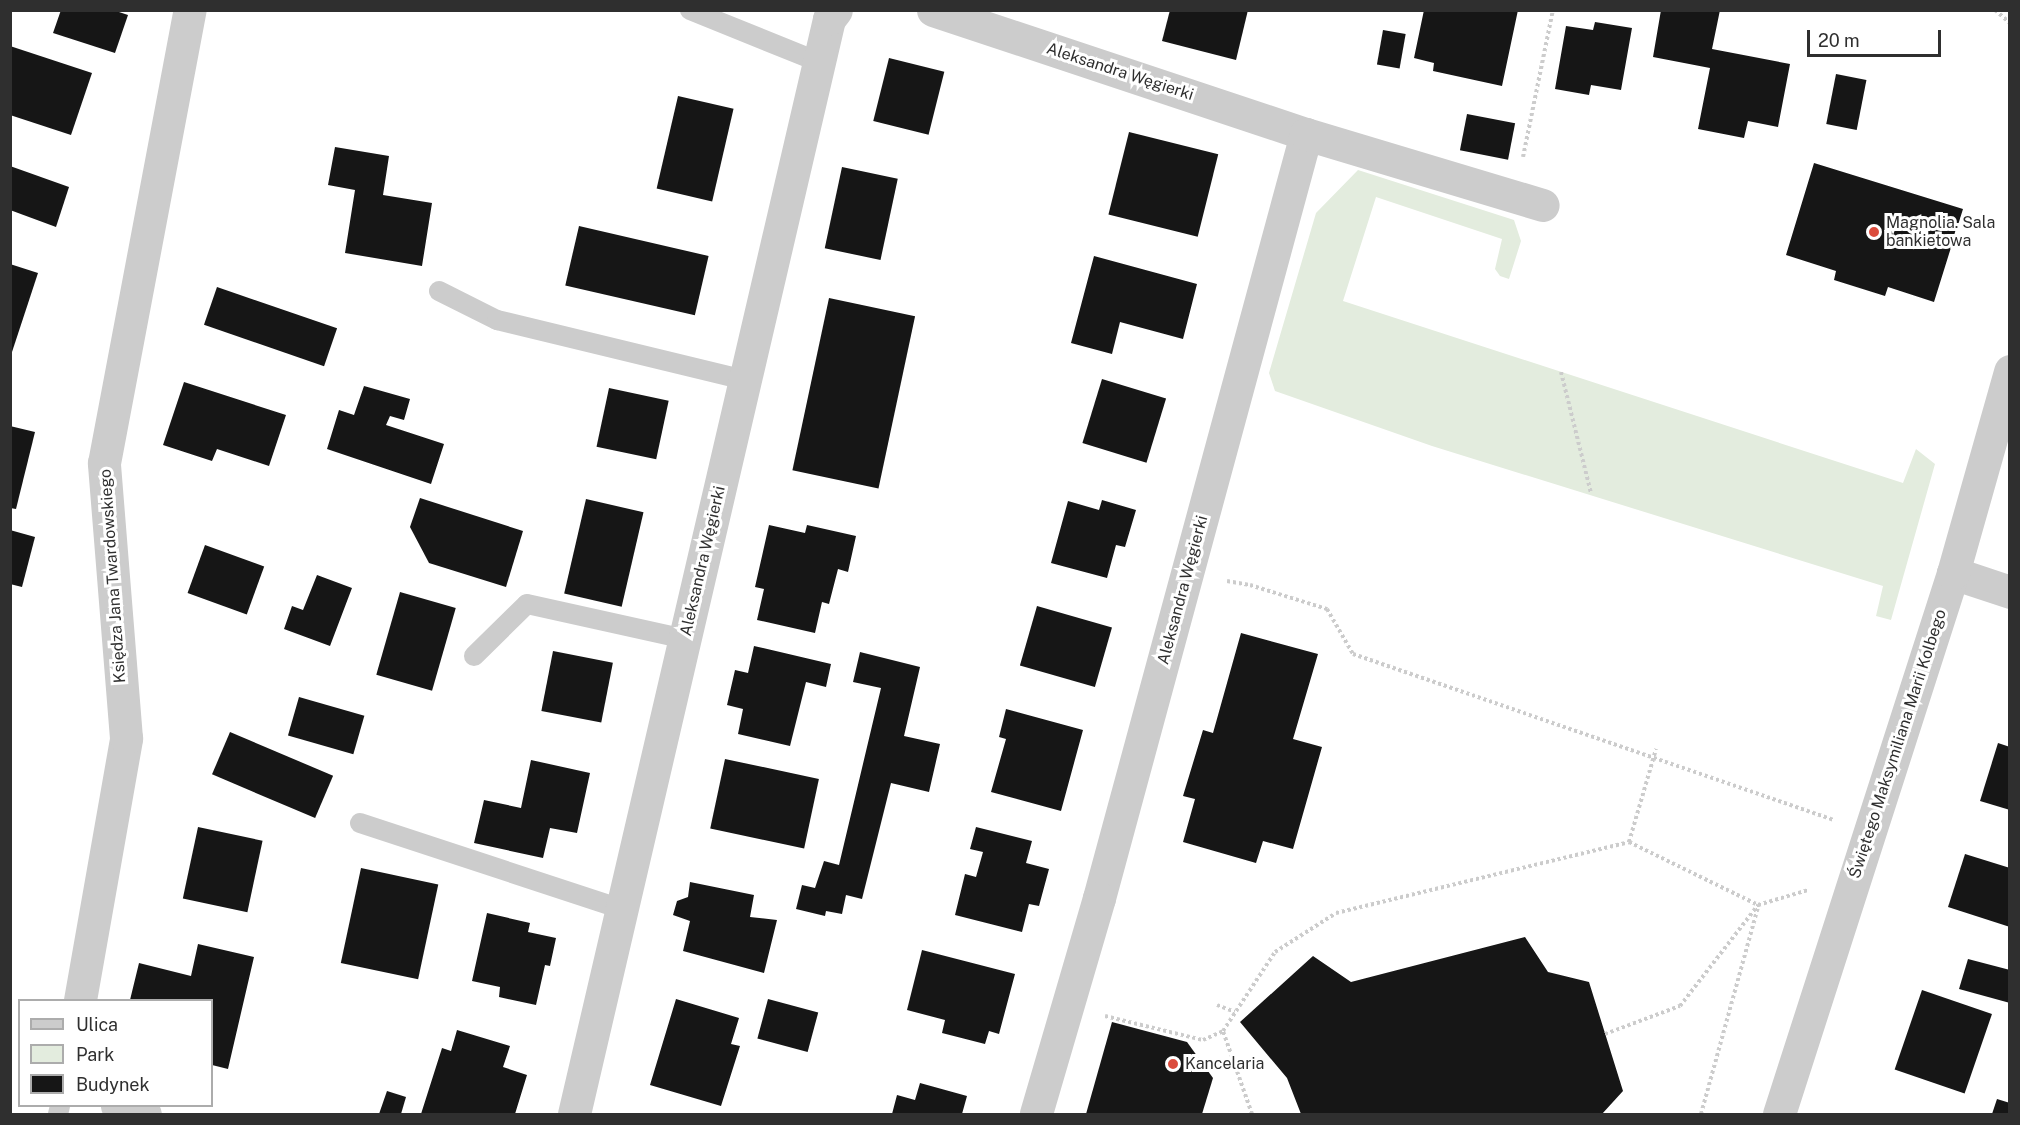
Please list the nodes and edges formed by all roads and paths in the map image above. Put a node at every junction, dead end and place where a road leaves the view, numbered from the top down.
1 (190, 10) edge
2 (690, 10) edge
3 (836, 10) edge
4 (933, 10) edge
5 (1553, 10) edge
6 (1995, 10) edge
7 (2010, 23) edge
8 (819, 62) junction
9 (1306, 134) junction
10 (1529, 201) joint
11 (440, 291) dead end
12 (2010, 371) edge
13 (1561, 372) dead end
14 (745, 380) junction
15 (1591, 493) dead end
16 (1953, 573) junction
17 (1222, 580) dead end
18 (2010, 592) edge
19 (685, 639) junction
20 (474, 656) dead end
21 (1656, 750) dead end
22 (1653, 758) junction
23 (1839, 822) dead end
24 (360, 823) dead end
25 (1629, 842) junction
26 (1818, 887) dead end
27 (1758, 905) junction
28 (622, 909) junction
29 (80, 999) edge
30 (1217, 1005) dead end
31 (1235, 1012) junction
32 (1100, 1016) dead end
33 (1223, 1031) junction
34 (1605, 1034) dead end
35 (120, 1107) edge
36 (145, 1114) edge
37 (574, 1114) edge
38 (1036, 1114) edge
39 (1252, 1114) edge
40 (1701, 1114) edge
41 (1779, 1114) edge

1 - 29 street, Księdza Jana Twardowskiego
2 - 8 lane
3 - 8 street, Aleksandra Węgierki
4 - 9 street, Aleksandra Węgierki
5 - 10 path
6 - 7 path
8 - 14 street, Aleksandra Węgierki
9 - 10 street, Aleksandra Węgierki
9 - 38 street, Aleksandra Węgierki
11 - 14 lane
12 - 16 street, Świętego Maksymiliana Marii Kolbego
13 - 15 path
14 - 19 street, Aleksandra Węgierki
16 - 18 street
16 - 41 street, Świętego Maksymiliana Marii Kolbego
17 - 22 path
19 - 20 lane
19 - 28 street, Aleksandra Węgierki
21 - 22 path
22 - 23 path
22 - 25 path
24 - 28 lane
25 - 27 path
25 - 31 path
26 - 27 path
27 - 34 path
27 - 40 path
28 - 37 street, Aleksandra Węgierki
30 - 31 path
31 - 33 path
32 - 33 path
33 - 39 path
35 - 36 street

